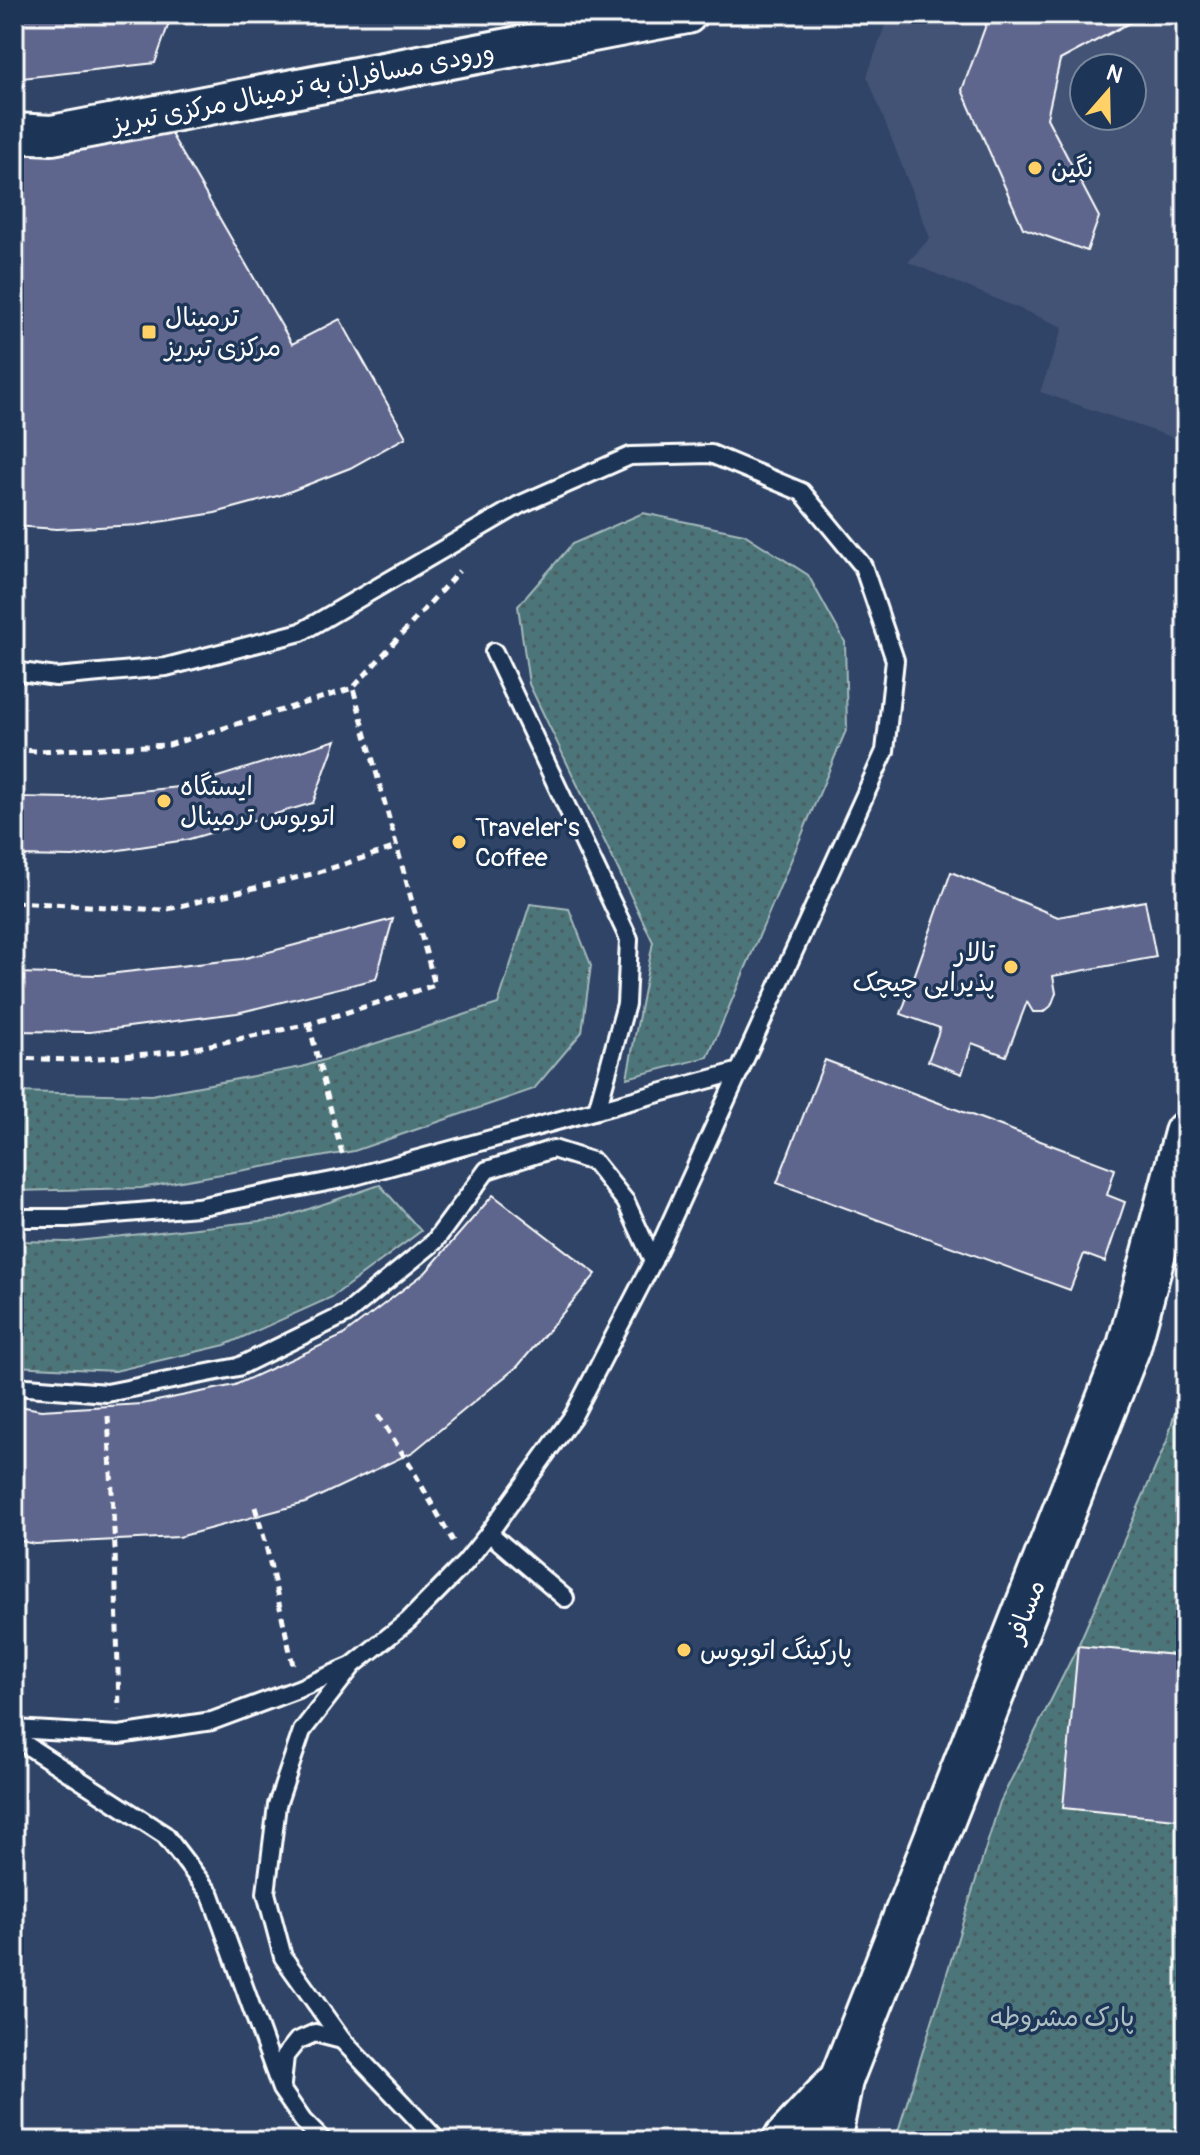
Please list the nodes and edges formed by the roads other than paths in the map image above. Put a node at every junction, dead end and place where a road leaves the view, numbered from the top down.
1 (687, 14) edge
2 (14, 133) edge
3 (494, 652) dead end
4 (14, 671) edge
5 (740, 1071) junction
6 (597, 1110) junction
7 (1186, 1133) edge
8 (14, 1218) edge
9 (653, 1261) junction
10 (14, 1386) edge
11 (489, 1533) junction
12 (565, 1598) dead end
13 (353, 1665) junction
14 (14, 1729) edge
15 (14, 1737) edge
16 (342, 2040) junction
17 (841, 2080) junction
18 (281, 2089) junction
19 (323, 2141) edge
20 (438, 2141) edge
21 (784, 2141) edge
22 (829, 2141) edge

1 - 2 street, ورودی مسافران به ترمینال مرکزی تبریز
3 - 6 lane
4 - 5 lane
5 - 6 lane
5 - 9 lane
6 - 8 lane
7 - 17 main road, مسافر
9 - 10 lane
9 - 11 lane
11 - 12 lane
11 - 13 lane
13 - 14 lane
13 - 16 lane
15 - 18 lane
16 - 18 lane
16 - 20 lane
17 - 21 main road
17 - 22 main road
18 - 19 lane

